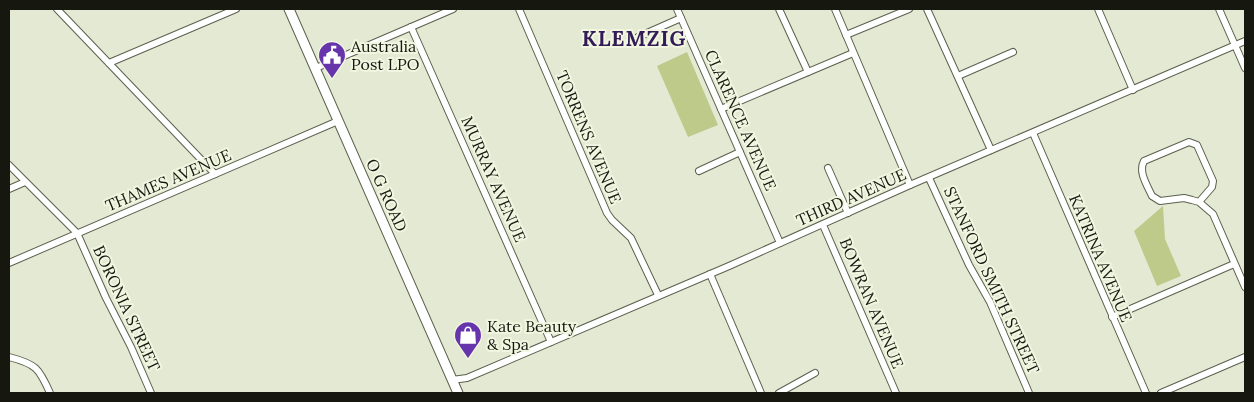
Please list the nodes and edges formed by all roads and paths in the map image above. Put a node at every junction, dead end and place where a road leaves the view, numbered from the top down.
1 (56, 9) edge
2 (236, 9) edge
3 (289, 9) edge
4 (453, 9) edge
5 (519, 9) edge
6 (677, 9) edge
7 (779, 9) edge
8 (835, 9) edge
9 (909, 9) edge
10 (927, 9) edge
11 (1098, 9) edge
12 (1219, 9) edge
13 (681, 18) junction
14 (411, 27) junction
15 (846, 35) junction
16 (638, 37) dead end
17 (1245, 41) edge
18 (1235, 45) junction
19 (1013, 52) dead end
20 (853, 53) junction
21 (109, 63) junction
22 (316, 68) junction
23 (1245, 68) edge
24 (808, 72) junction
25 (958, 76) junction
26 (1133, 90) junction
27 (720, 109) junction
28 (338, 121) junction
29 (1033, 133) junction
30 (991, 150) junction
31 (740, 152) junction
32 (9, 165) edge
33 (828, 168) dead end
34 (699, 171) dead end
35 (215, 174) junction
36 (929, 178) junction
37 (25, 182) junction
38 (910, 185) junction
39 (9, 189) edge
40 (1199, 202) junction
41 (848, 213) junction
42 (823, 225) junction
43 (77, 234) junction
44 (780, 243) junction
45 (9, 263) edge
46 (1234, 264) junction
47 (710, 274) junction
48 (1245, 288) edge
49 (658, 295) junction
50 (1112, 317) junction
51 (551, 342) junction
52 (9, 357) edge
53 (1245, 357) edge
54 (815, 373) dead end
55 (467, 378) junction
56 (452, 380) junction
57 (1177, 390) edge
58 (457, 392) edge
59 (50, 393) edge
60 (151, 393) edge
61 (761, 393) edge
62 (779, 393) edge
63 (896, 393) edge
64 (1029, 393) edge
65 (1146, 393) edge
66 (1161, 393) edge

1 - 21 street
2 - 21 street
3 - 22 main road, O G ROAD
4 - 14 street
5 - 49 street, TORRENS AVENUE
6 - 13 street, CLARENCE AVENUE
7 - 24 street
8 - 15 street
9 - 15 street
10 - 25 street
11 - 26 street
12 - 18 street
13 - 16 street
13 - 27 street, CLARENCE AVENUE
14 - 22 street
14 - 51 street, MURRAY AVENUE
15 - 20 street
17 - 18 street, THIRD AVENUE
18 - 23 street
18 - 26 street, THIRD AVENUE
19 - 25 street
20 - 24 street
20 - 38 street
21 - 35 street
22 - 28 main road, O G ROAD
24 - 27 street
25 - 30 street
26 - 29 street, THIRD AVENUE
27 - 31 street, CLARENCE AVENUE
28 - 35 street, THAMES AVENUE
28 - 56 main road, O G ROAD
29 - 30 street, THIRD AVENUE
29 - 50 street, KATRINA AVENUE
30 - 36 street, THIRD AVENUE
31 - 34 street
31 - 44 street, CLARENCE AVENUE
32 - 37 street
33 - 41 street
35 - 43 street, THAMES AVENUE
36 - 38 street, THIRD AVENUE
36 - 64 street, STANFORD SMITH STREET
37 - 39 street
37 - 43 street
38 - 41 street, THIRD AVENUE
40 - 40 street
40 - 46 street
41 - 42 street, THIRD AVENUE
42 - 44 street, THIRD AVENUE
42 - 63 street, BOWRAN AVENUE
43 - 45 street, THAMES AVENUE
43 - 60 street, BORONIA STREET
44 - 47 street, THIRD AVENUE
46 - 48 street
46 - 50 street
47 - 49 street, THIRD AVENUE
47 - 61 street
49 - 51 street, THIRD AVENUE
50 - 65 street, KATRINA AVENUE
51 - 55 street, THIRD AVENUE
52 - 59 street
53 - 57 street
54 - 62 street
55 - 56 street, THIRD AVENUE
55 - 58 street, THIRD AVENUE
56 - 58 main road, O G ROAD
57 - 66 street

